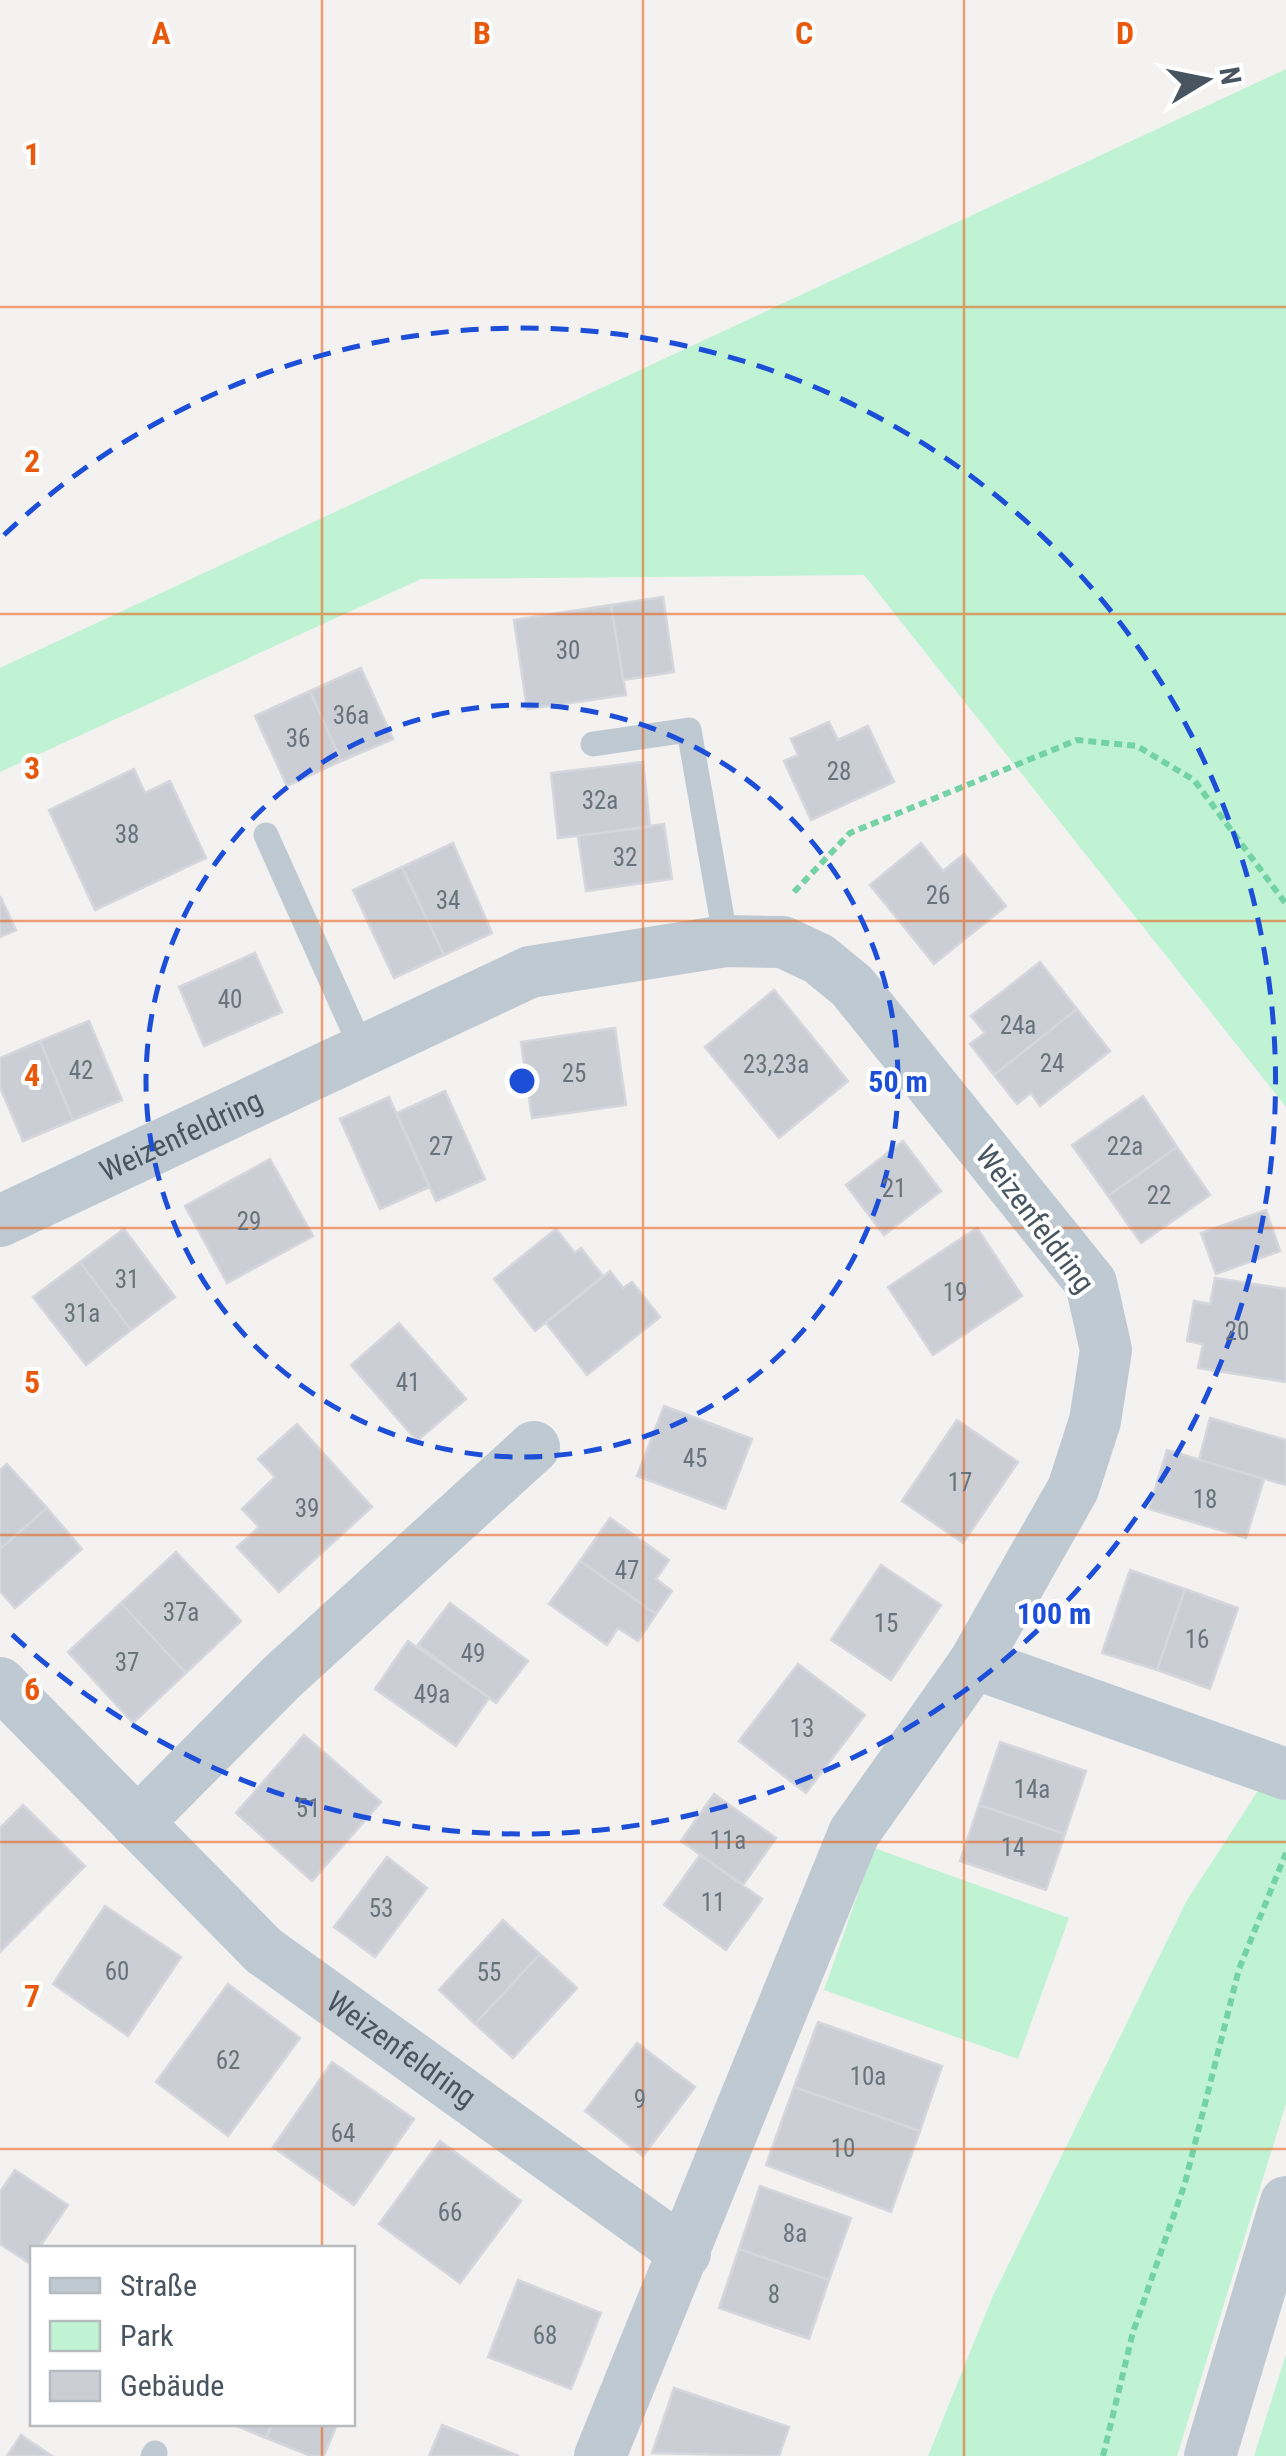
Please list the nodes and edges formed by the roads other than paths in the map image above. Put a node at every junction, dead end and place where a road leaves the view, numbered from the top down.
1 (594, 744) dead end
2 (266, 835) dead end
3 (726, 940) junction
4 (362, 1049) junction
5 (0, 1222) edge
6 (534, 1446) dead end
7 (974, 1663) junction
8 (0, 1683) edge
9 (1286, 1774) edge
10 (137, 1823) junction
11 (1286, 2202) edge
12 (685, 2252) junction
13 (600, 2456) edge
14 (1210, 2456) edge

1 - 3 lane
2 - 4 lane
3 - 4 street, Weizenfeldring
3 - 7 street, Weizenfeldring
4 - 5 street, Weizenfeldring
6 - 10 street
7 - 9 street
7 - 12 street, Weizenfeldring
8 - 10 street, Weizenfeldring
10 - 12 street, Weizenfeldring
11 - 14 street
12 - 13 street, Weizenfeldring

